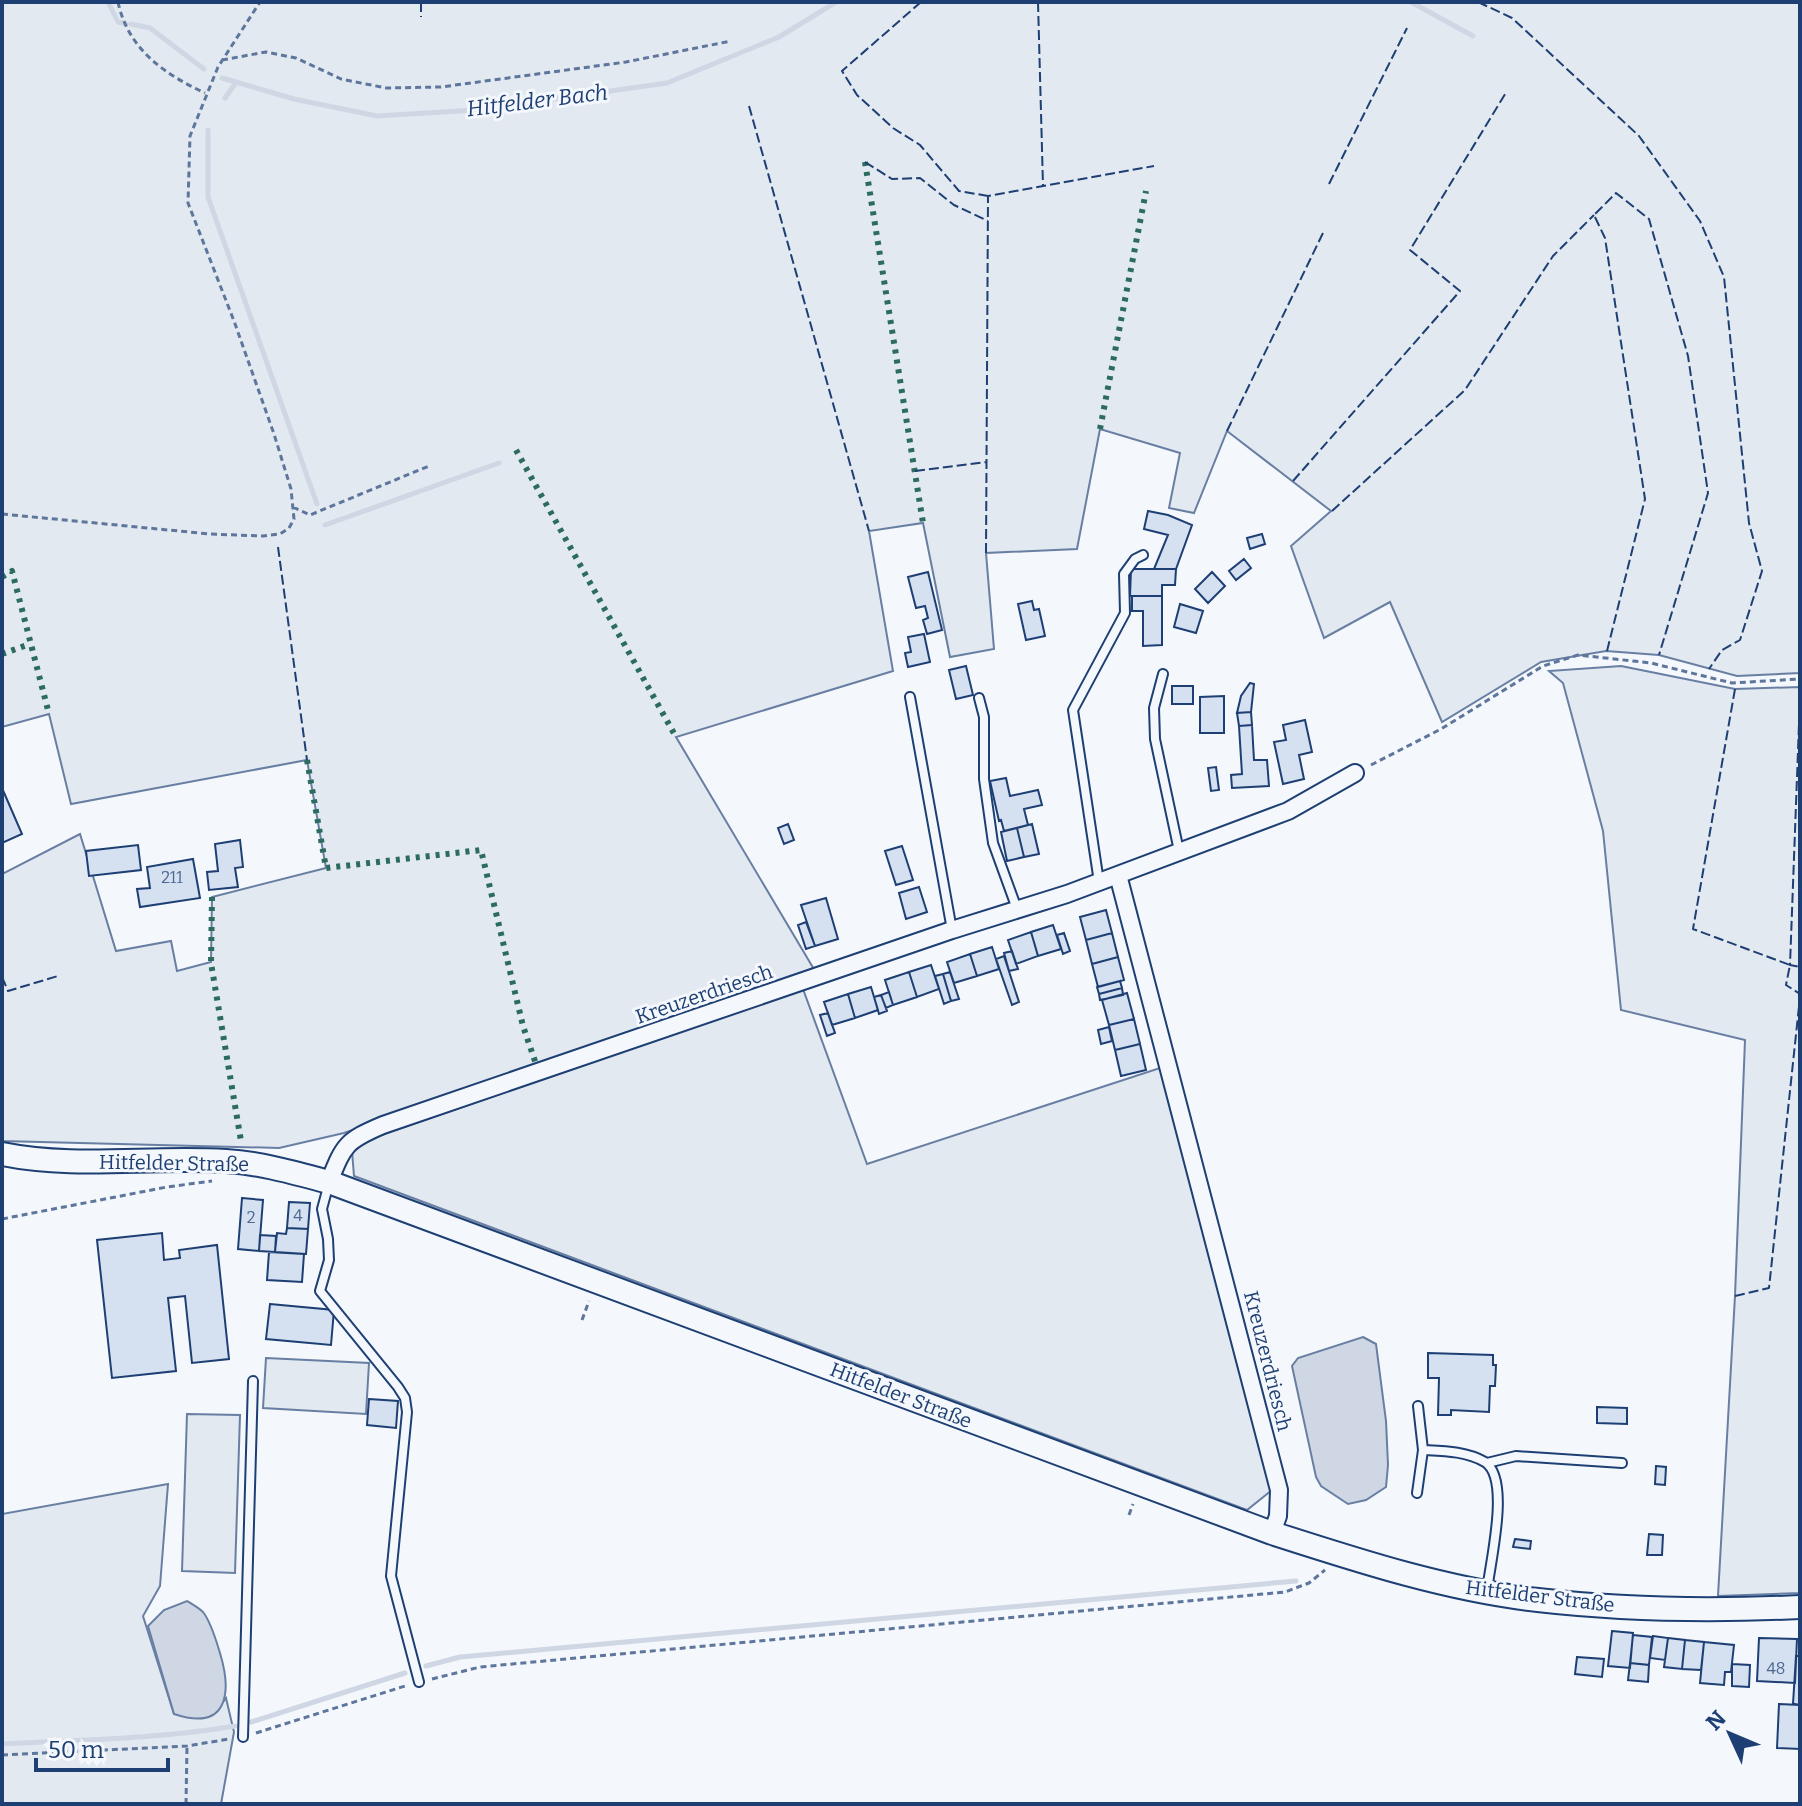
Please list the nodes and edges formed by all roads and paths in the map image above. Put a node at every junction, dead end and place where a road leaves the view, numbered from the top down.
1 (118, 2) edge
2 (260, 2) edge
3 (731, 41) dead end
4 (222, 60) junction
5 (207, 94) junction
6 (429, 466) dead end
7 (293, 507) junction
8 (2, 514) edge
9 (1143, 555) dead end
10 (1163, 674) dead end
11 (1800, 679) edge
12 (910, 697) dead end
13 (979, 698) dead end
14 (1355, 773) joint
15 (1179, 852) junction
16 (1118, 875) junction
17 (1099, 882) junction
18 (1017, 909) junction
19 (952, 930) junction
20 (6, 1155) edge
21 (224, 1180) dead end
22 (329, 1182) junction
23 (2, 1219) edge
24 (253, 1381) dead end
25 (1418, 1406) dead end
26 (1423, 1450) junction
27 (1487, 1463) junction
28 (1622, 1463) dead end
29 (1417, 1493) dead end
30 (1272, 1533) junction
31 (1315, 1563) dead end
32 (1487, 1591) junction
33 (1800, 1607) edge
34 (419, 1682) junction
35 (243, 1737) junction
36 (187, 1746) junction
37 (2, 1755) edge
38 (186, 1804) edge

1 - 5 path
2 - 4 path
3 - 4 path
4 - 5 path
5 - 7 path
6 - 7 path
7 - 8 path
9 - 17 lane
10 - 15 lane
11 - 14 path
12 - 19 lane
13 - 18 lane
14 - 15 street, Kreuzerdriesch
15 - 16 street, Kreuzerdriesch
16 - 17 street, Kreuzerdriesch
16 - 30 street, Kreuzerdriesch
17 - 18 street, Kreuzerdriesch
18 - 19 street, Kreuzerdriesch
19 - 22 street, Kreuzerdriesch
20 - 22 main road, Hitfelder Straße
21 - 23 path
22 - 30 main road, Hitfelder Straße
22 - 34 lane
24 - 35 lane
25 - 26 lane
26 - 27 lane
26 - 29 lane
27 - 28 lane
27 - 32 lane
30 - 32 main road, Hitfelder Straße
31 - 34 path
32 - 33 main road, Hitfelder Straße
34 - 35 path
35 - 36 path
36 - 37 path
36 - 38 path

